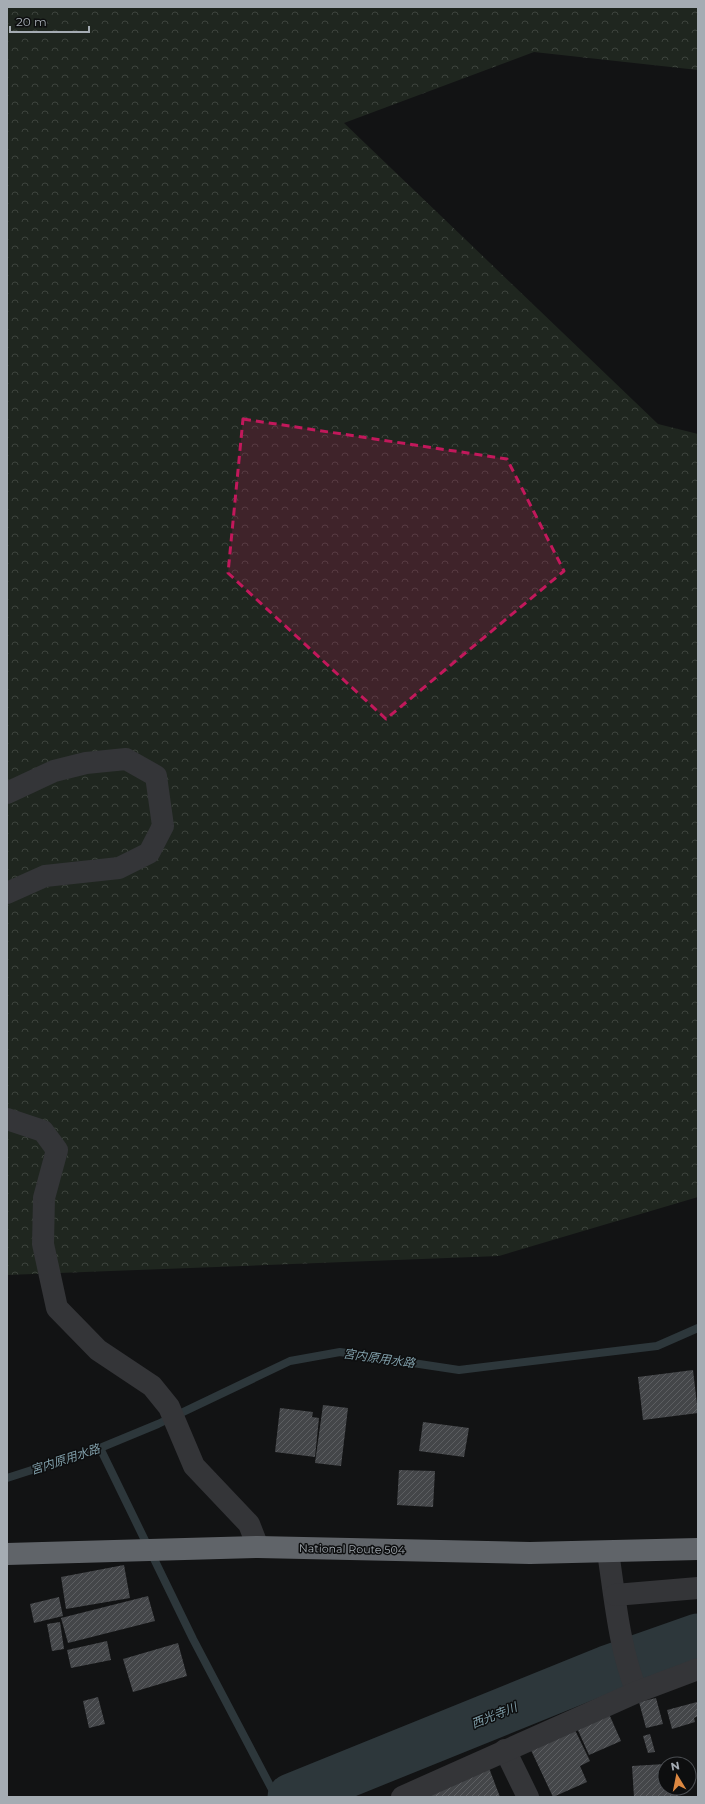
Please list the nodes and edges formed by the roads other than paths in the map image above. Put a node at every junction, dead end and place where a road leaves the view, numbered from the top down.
1 (7, 793) edge
2 (7, 893) edge
3 (7, 1119) edge
4 (258, 1547) junction
5 (698, 1549) edge
6 (608, 1552) junction
7 (7, 1554) edge
8 (698, 1588) edge
9 (615, 1595) junction
10 (698, 1669) edge
11 (634, 1685) junction
12 (505, 1750) junction
13 (402, 1797) edge
14 (528, 1797) edge

1 - 2 street
3 - 4 street
4 - 6 highway, National Route 504
4 - 7 highway, National Route 504
5 - 6 highway, National Route 504
6 - 9 street
8 - 9 street
9 - 11 street
10 - 11 street
11 - 12 street
12 - 13 street
12 - 14 street

